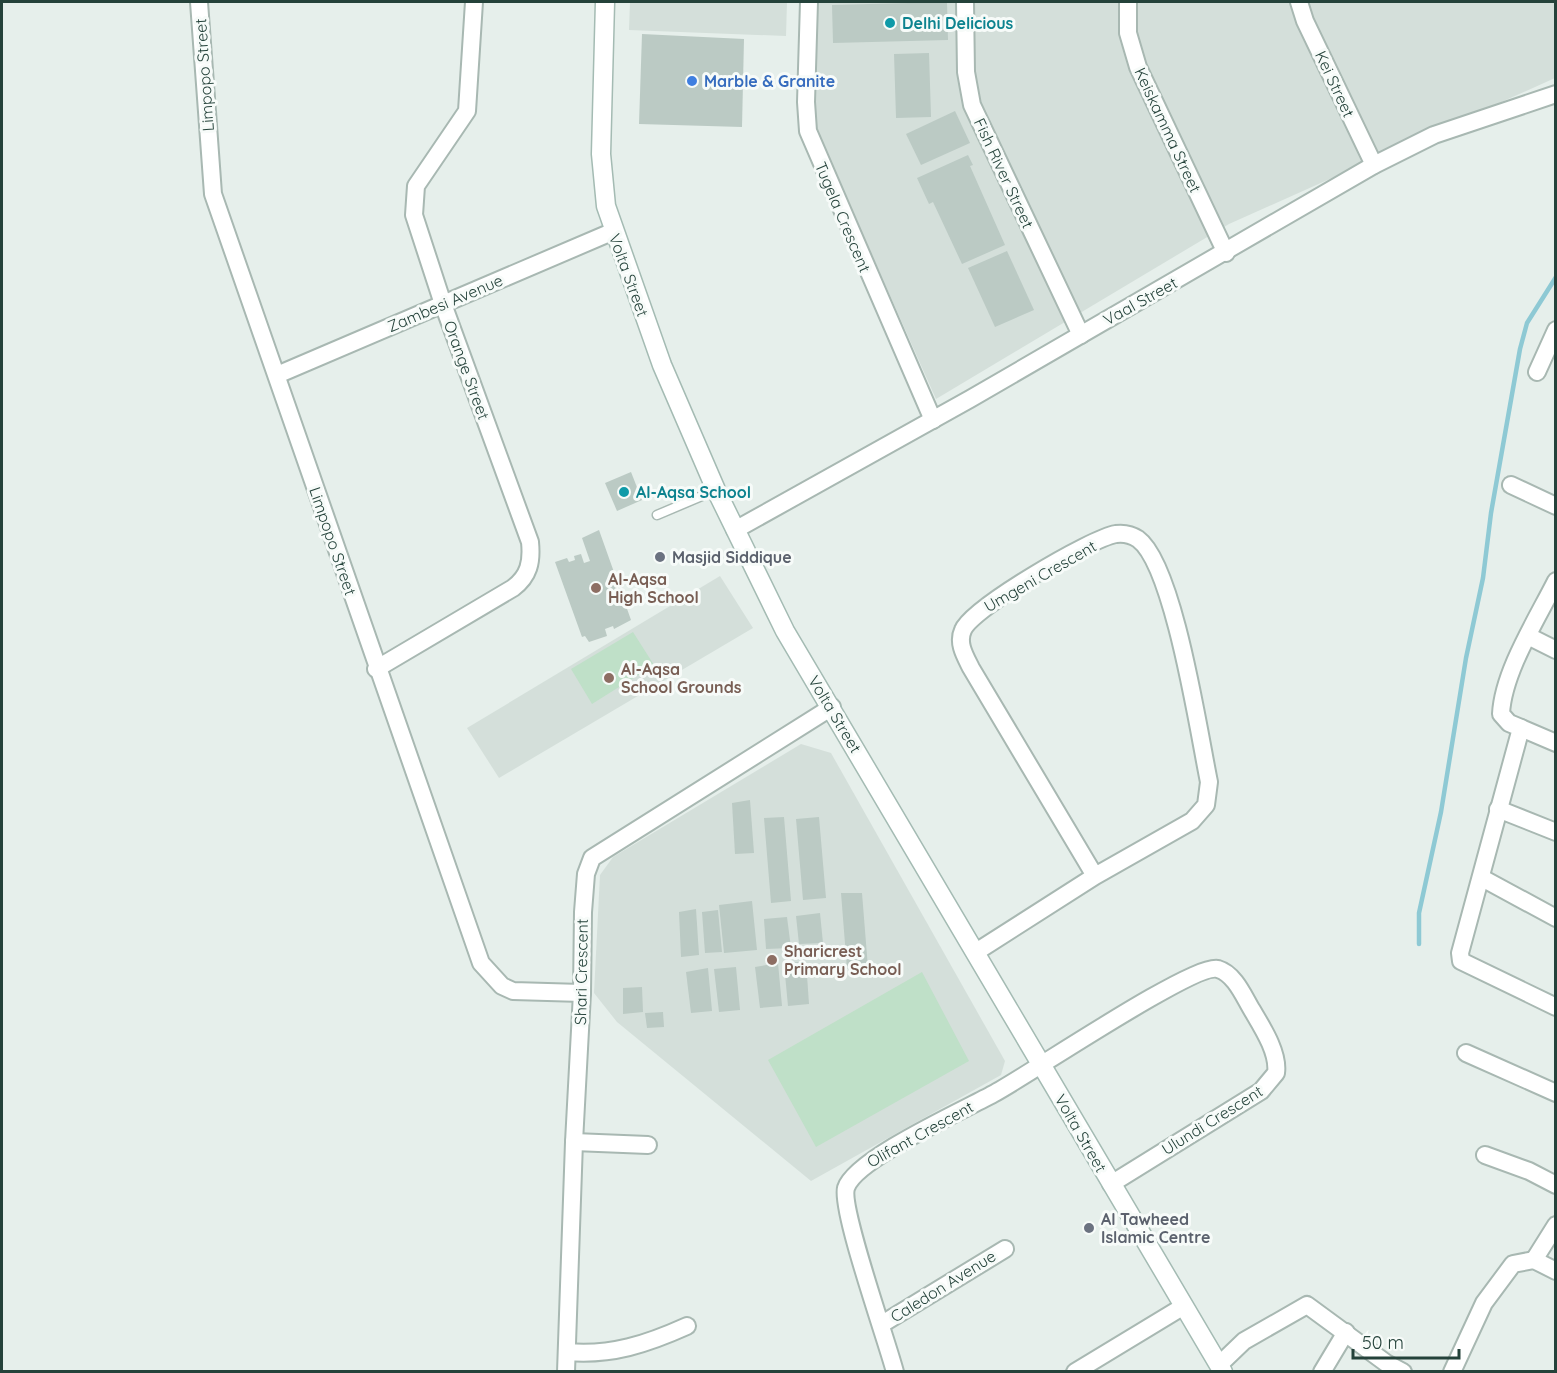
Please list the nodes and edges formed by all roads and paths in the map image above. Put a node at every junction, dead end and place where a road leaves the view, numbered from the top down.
1 (199, 2) edge
2 (474, 2) edge
3 (605, 2) edge
4 (809, 2) edge
5 (965, 2) edge
6 (1128, 2) edge
7 (1299, 2) edge
8 (1556, 94) edge
9 (1374, 165) junction
10 (614, 231) junction
11 (1226, 253) junction
12 (443, 304) junction
13 (1556, 330) edge
14 (1081, 334) junction
15 (1537, 372) dead end
16 (277, 375) junction
17 (933, 420) junction
18 (1511, 485) dead end
19 (716, 490) junction
20 (1556, 506) edge
21 (657, 515) dead end
22 (735, 530) junction
23 (1556, 581) edge
24 (1528, 636) junction
25 (1556, 650) edge
26 (376, 669) junction
27 (832, 707) junction
28 (1521, 728) junction
29 (1556, 743) edge
30 (1498, 809) junction
31 (1556, 832) edge
32 (1095, 876) junction
33 (1482, 878) junction
34 (1556, 918) edge
35 (976, 952) junction
36 (582, 993) junction
37 (1556, 1007) edge
38 (1466, 1053) dead end
39 (1042, 1065) junction
40 (1556, 1093) edge
41 (573, 1142) junction
42 (648, 1145) dead end
43 (1485, 1155) dead end
44 (1111, 1184) junction
45 (1556, 1185) edge
46 (1556, 1225) edge
47 (1005, 1249) dead end
48 (1534, 1260) junction
49 (1556, 1271) edge
50 (1184, 1306) junction
51 (882, 1324) junction
52 (687, 1326) dead end
53 (1346, 1332) junction
54 (567, 1352) junction
55 (1385, 1367) edge
56 (1221, 1368) edge
57 (566, 1371) edge
58 (895, 1371) edge
59 (1075, 1371) edge
60 (1322, 1371) edge
61 (1403, 1371) edge
62 (1452, 1371) edge

1 - 16 street, Limpopo Street
2 - 12 street, Orange Street
3 - 10 street, Volta Street
4 - 17 street, Tugela Crescent
5 - 14 street, Fish River Street
6 - 11 street, Keiskamma Street
7 - 9 street, Kei Street
8 - 9 street, Vaal Street
9 - 11 street, Vaal Street
10 - 12 street, Zambesi Avenue
10 - 19 street, Volta Street
11 - 14 street, Vaal Street
12 - 16 street, Zambesi Avenue
12 - 26 street, Orange Street
13 - 15 street
14 - 17 street, Vaal Street
16 - 26 street, Limpopo Street
17 - 22 street, Vaal Street
18 - 20 street
19 - 21 lane
19 - 22 street, Volta Street
22 - 27 street, Volta Street
23 - 24 street
24 - 25 street
24 - 28 street
26 - 36 street, Limpopo Street
27 - 35 street, Volta Street
27 - 36 street, Shari Crescent
28 - 29 street
28 - 30 street
30 - 31 street
30 - 33 street
32 - 32 street, Umgeni Crescent
32 - 35 street, Umgeni Crescent
33 - 34 street
33 - 37 street
35 - 39 street, Volta Street
36 - 41 street, Shari Crescent
38 - 40 street
39 - 44 street, Volta Street
39 - 44 street, Ulundi Crescent
39 - 51 street, Olifant Crescent
41 - 42 street
41 - 54 street, Shari Crescent
43 - 45 street
44 - 50 street, Volta Street
46 - 48 street
47 - 51 street, Caledon Avenue
48 - 49 street
48 - 62 street
50 - 56 street, Volta Street
50 - 59 street
51 - 58 street, Olifant Crescent
52 - 54 street
53 - 55 street
53 - 56 street
53 - 60 street
54 - 57 street, Shari Crescent
55 - 61 street

